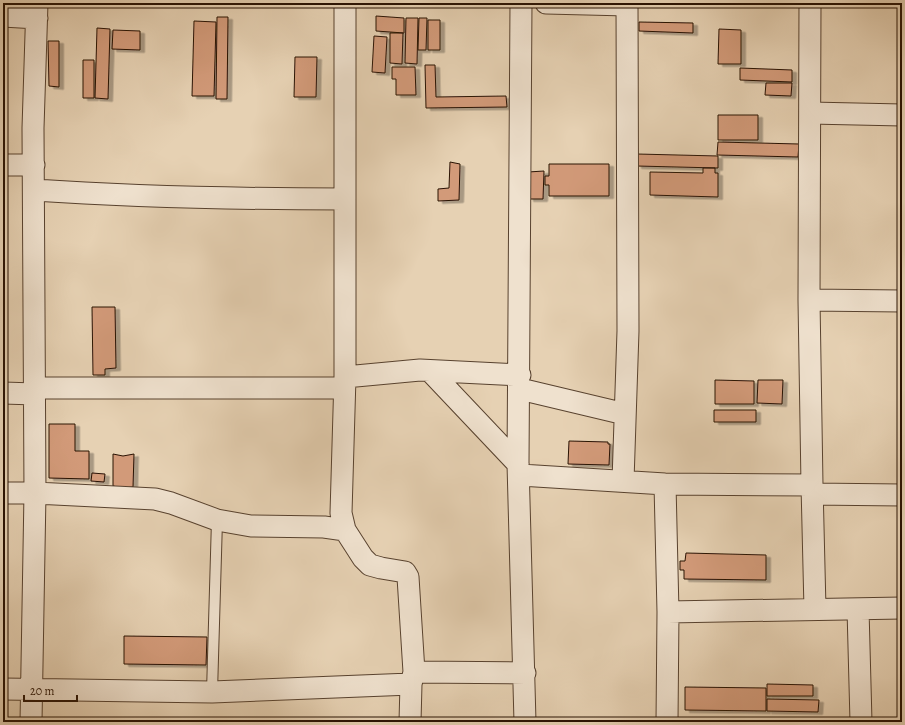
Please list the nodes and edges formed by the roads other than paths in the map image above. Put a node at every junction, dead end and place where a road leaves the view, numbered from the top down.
1 (344, 3) edge
2 (521, 3) edge
3 (546, 3) edge
4 (810, 3) edge
5 (627, 4) edge
6 (37, 10) edge
7 (3, 16) edge
8 (810, 113) junction
9 (902, 115) edge
10 (3, 165) edge
11 (34, 165) junction
12 (34, 190) junction
13 (345, 199) junction
14 (809, 300) junction
15 (902, 302) edge
16 (430, 371) junction
17 (520, 382) junction
18 (344, 383) junction
19 (34, 391) junction
20 (3, 393) edge
21 (625, 414) junction
22 (519, 470) junction
23 (623, 481) junction
24 (665, 484) junction
25 (812, 490) junction
26 (3, 493) edge
27 (35, 493) junction
28 (902, 495) edge
29 (217, 520) junction
30 (345, 530) junction
31 (902, 608) edge
32 (816, 609) junction
33 (858, 609) junction
34 (668, 612) junction
35 (525, 673) junction
36 (413, 678) junction
37 (3, 688) edge
38 (32, 689) junction
39 (212, 692) junction
40 (31, 722) edge
41 (410, 722) edge
42 (525, 722) edge
43 (667, 722) edge
44 (861, 722) edge

1 - 13 street
2 - 17 street
3 - 5 street
4 - 8 street
5 - 21 street
6 - 7 street
6 - 11 street
8 - 9 street
8 - 14 street
10 - 11 street
11 - 12 street
12 - 13 street
12 - 19 street
13 - 18 street
14 - 15 street
14 - 25 street
16 - 17 street
16 - 18 street
16 - 22 street
17 - 21 street
17 - 22 street
18 - 19 street
18 - 30 street
19 - 20 street
19 - 27 street
21 - 23 street
22 - 23 street
22 - 35 street
23 - 24 street
24 - 25 street
24 - 34 street
25 - 28 street
25 - 32 street
26 - 27 street
27 - 29 street
27 - 38 street
29 - 30 street
29 - 39 lane
30 - 36 street
31 - 33 street
32 - 33 street
32 - 34 street
33 - 44 street
34 - 43 street
35 - 36 street
35 - 42 street
36 - 39 street
36 - 41 street
37 - 38 street
38 - 39 street
38 - 40 street

